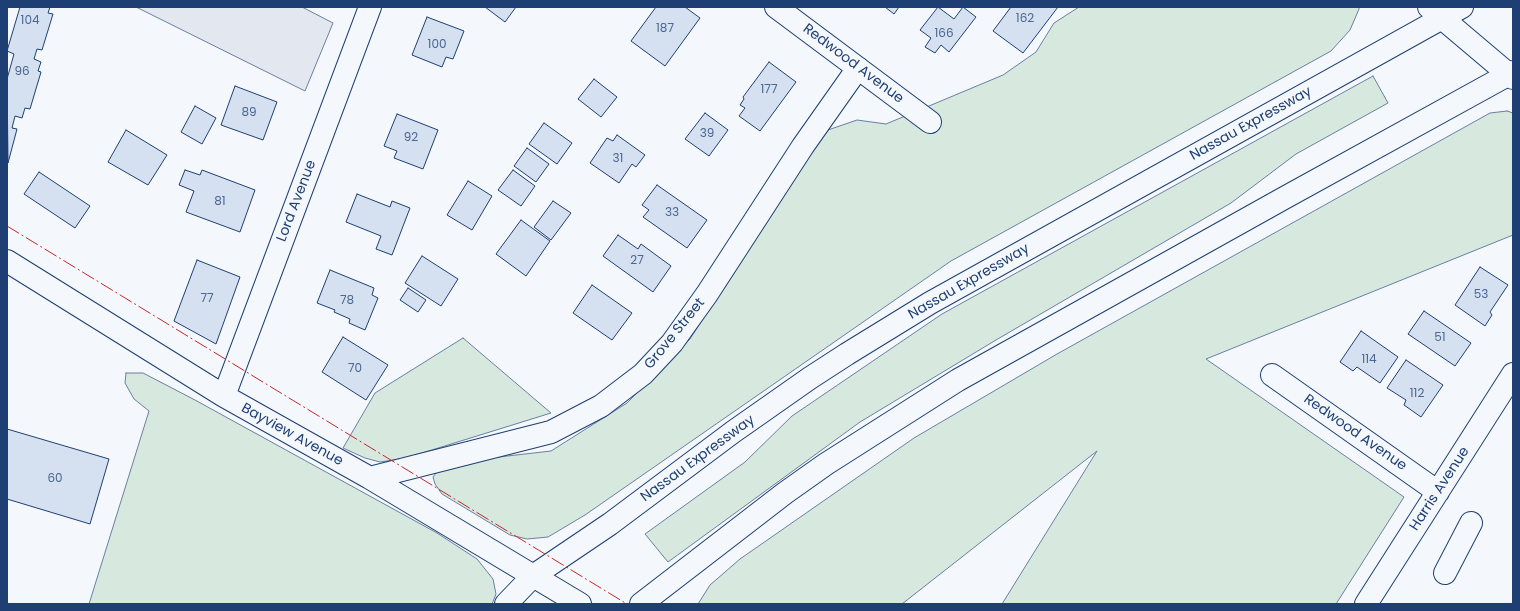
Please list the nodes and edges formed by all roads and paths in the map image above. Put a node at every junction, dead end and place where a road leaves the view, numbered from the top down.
1 (370, 7) edge
2 (776, 7) edge
3 (1462, 7) edge
4 (1435, 13) edge
5 (858, 68) junction
6 (1511, 75) edge
7 (930, 122) dead end
8 (7, 261) edge
9 (1272, 374) dead end
10 (1513, 374) edge
11 (224, 396) junction
12 (370, 478) junction
13 (1438, 492) junction
14 (1471, 523) dead end
15 (1445, 573) dead end
16 (533, 576) junction
17 (506, 604) edge
18 (580, 604) edge
19 (640, 604) edge
20 (1366, 604) edge

1 - 11 main road, Lord Avenue
2 - 5 main road, Redwood Avenue
3 - 4 main road, Nassau Expressway
4 - 6 main road
4 - 16 main road, Nassau Expressway
5 - 7 main road, Redwood Avenue
5 - 12 main road, Grove Street
6 - 19 main road
8 - 11 main road, Bayview Avenue
9 - 13 main road, Redwood Avenue
10 - 13 main road, Harris Avenue
11 - 12 main road, Bayview Avenue
12 - 16 main road, Bayview Avenue
13 - 20 main road, Harris Avenue
14 - 15 main road
16 - 17 main road, Nassau Expressway
16 - 18 main road, Bayview Avenue

